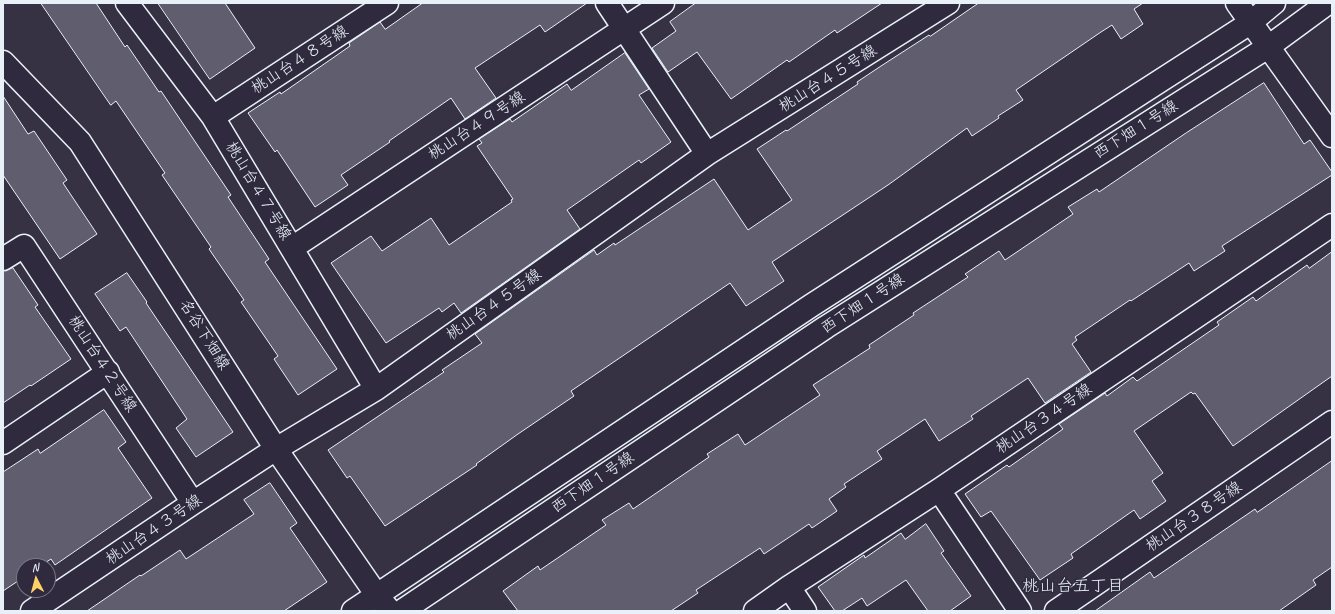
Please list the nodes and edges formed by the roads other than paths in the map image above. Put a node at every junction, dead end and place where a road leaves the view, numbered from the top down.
1 (127, 3) edge
2 (387, 3) edge
3 (607, 3) edge
4 (663, 3) edge
5 (948, 3) edge
6 (1237, 3) edge
7 (1274, 3) edge
8 (1328, 3) edge
9 (1250, 22) junction
10 (624, 29) junction
11 (1268, 47) junction
12 (3, 62) edge
13 (213, 117) junction
14 (1332, 136) edge
15 (707, 154) junction
16 (1332, 225) edge
17 (292, 248) junction
18 (3, 259) edge
19 (108, 372) junction
20 (376, 389) junction
21 (1332, 422) edge
22 (3, 443) edge
23 (276, 449) junction
24 (939, 490) junction
25 (193, 503) junction
26 (789, 587) junction
27 (376, 594) junction
28 (32, 611) edge
29 (353, 611) edge
30 (390, 611) edge
31 (402, 611) edge
32 (755, 611) edge
33 (805, 611) edge
34 (1020, 611) edge
35 (1056, 611) edge

1 - 13 street, 桃山台４７号線
2 - 13 street, 桃山台４８号線
3 - 10 street
4 - 10 street, 桃山台４９号線
5 - 15 street, 桃山台４５号線
6 - 9 street
7 - 9 street, 西下畑１号線
8 - 11 street, 西下畑１号線
9 - 11 street
9 - 27 street, 西下畑１号線
10 - 15 street
10 - 17 street, 桃山台４９号線
11 - 14 street
11 - 31 street, 西下畑１号線
12 - 23 street, 名谷下畑線
13 - 17 street, 桃山台４７号線
15 - 20 street, 桃山台４５号線
16 - 24 street, 桃山台３４号線
17 - 20 street, 桃山台４７号線
18 - 19 street, 桃山台４２号線
19 - 22 street
19 - 25 street, 桃山台４２号線
20 - 23 street, 桃山台４５号線
21 - 35 street, 桃山台３８号線
23 - 25 street, 桃山台４３号線
23 - 27 street, 名谷下畑線
24 - 26 street, 桃山台３４号線
24 - 34 street
25 - 28 street, 桃山台４３号線
26 - 32 street, 桃山台３４号線
26 - 33 street
27 - 29 street
27 - 30 street, 名谷下畑線

